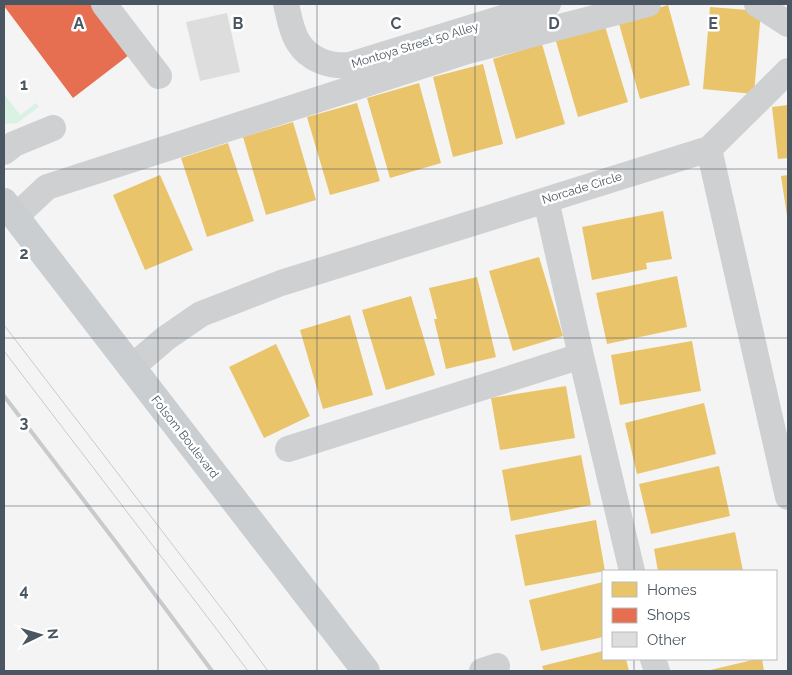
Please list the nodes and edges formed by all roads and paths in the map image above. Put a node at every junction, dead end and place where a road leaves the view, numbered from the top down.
1 (104, 4) edge
2 (286, 4) edge
3 (548, 4) edge
4 (648, 4) edge
5 (758, 4) edge
6 (788, 24) edge
7 (788, 70) edge
8 (159, 76) dead end
9 (53, 128) dead end
10 (709, 149) junction
11 (4, 152) edge
12 (546, 200) junction
13 (9, 210) edge
14 (581, 356) junction
15 (132, 367) junction
16 (288, 449) dead end
17 (788, 497) edge
18 (632, 570) edge
19 (366, 671) edge

1 - 8 street
2 - 3 street, Montoya Street 50 Alley
4 - 13 street
5 - 6 street
7 - 10 street
9 - 11 street
10 - 12 street, Norcade Circle
10 - 17 street
12 - 14 street
12 - 15 street, Norcade Circle
13 - 15 main road, Folsom Boulevard
14 - 16 street
14 - 18 street
15 - 19 main road, Folsom Boulevard

